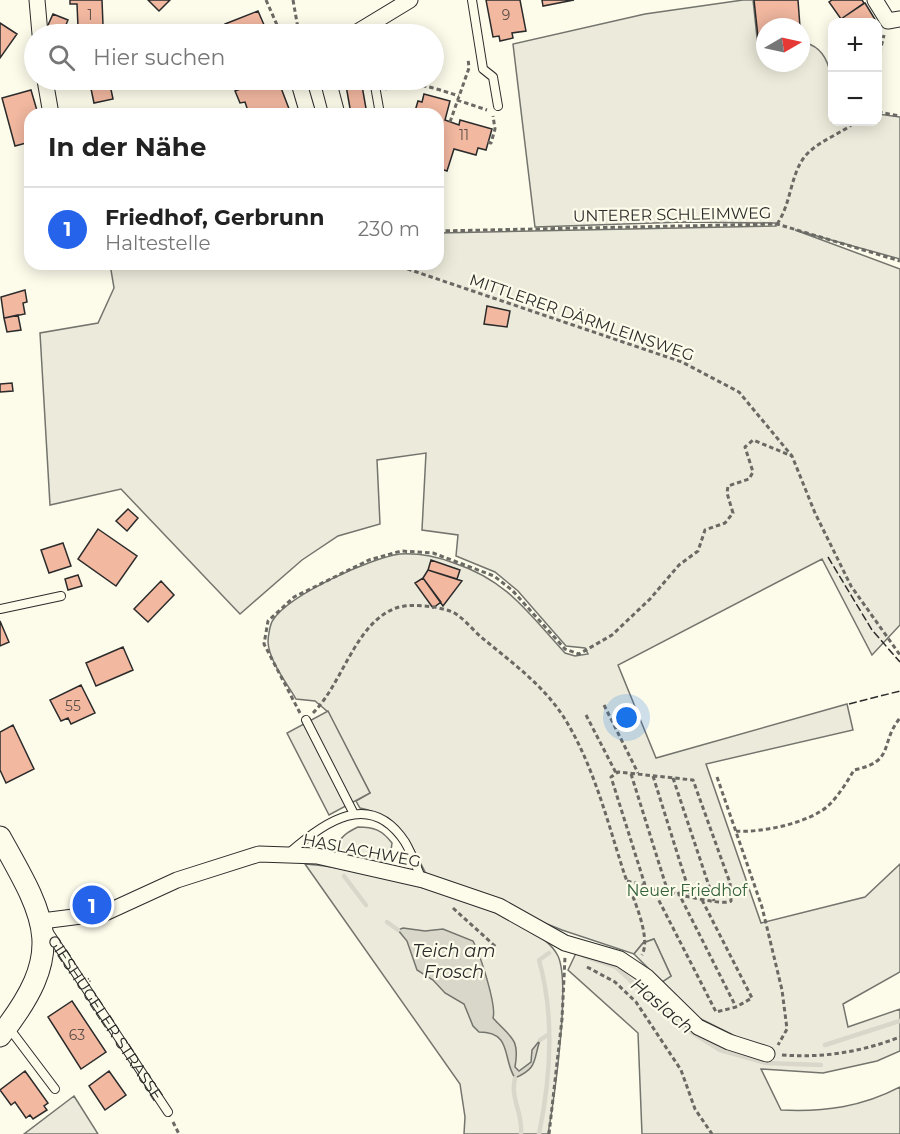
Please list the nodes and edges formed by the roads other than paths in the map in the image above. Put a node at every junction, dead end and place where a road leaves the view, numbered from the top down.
1 (36, 0) edge
2 (411, 0) edge
3 (472, 0) edge
4 (875, 0) edge
5 (894, 20) edge
6 (39, 24) edge
7 (374, 24) edge
8 (47, 90) edge
9 (300, 90) edge
10 (331, 90) edge
11 (376, 90) edge
12 (498, 106) dead end
13 (50, 108) edge
14 (306, 108) edge
15 (335, 108) edge
16 (379, 108) edge
17 (61, 596) dead end
18 (0, 609) edge
19 (306, 720) road end
20 (353, 812) junction
21 (0, 837) edge
22 (288, 854) junction
23 (423, 880) junction
24 (42, 921) junction
25 (4, 1031) edge
26 (770, 1054) road end
27 (55, 1089) dead end
28 (168, 1112) dead end

1 - 6 street
2 - 7 street
3 - 12 lane
4 - 5 street
8 - 13 street
9 - 14 street
10 - 15 street
11 - 16 lane
17 - 18 lane
19 - 20 lane
20 - 22 lane
20 - 23 lane
21 - 24 street, GIESHÜGELER STRASSE
22 - 23 street, HASLACHWEG
22 - 24 street, HASLACHWEG
23 - 26 street, HASLACHWEG
24 - 25 street, GIESHÜGELER STRASSE
24 - 28 lane, GIESHÜGELER STRASSE
25 - 27 lane

